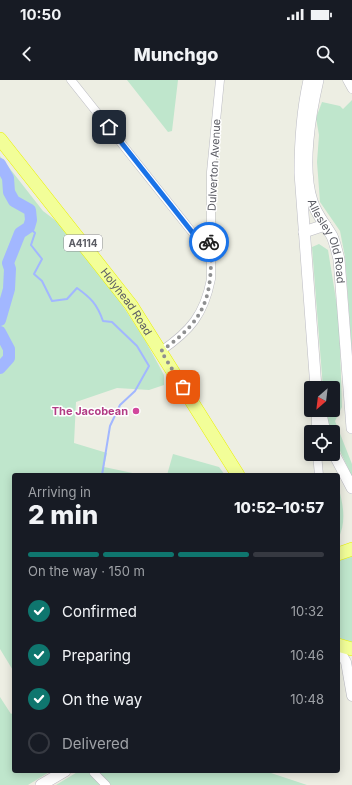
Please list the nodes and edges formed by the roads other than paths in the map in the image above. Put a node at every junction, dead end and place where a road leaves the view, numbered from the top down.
1 (71, 80) edge
2 (220, 80) edge
3 (309, 80) edge
4 (318, 80) edge
5 (347, 80) edge
6 (352, 89) edge
7 (0, 139) edge
8 (325, 225) junction
9 (304, 232) junction
10 (211, 243) junction
11 (161, 351) junction
12 (315, 381) edge
13 (352, 428) edge
14 (318, 461) edge
15 (338, 461) edge
16 (237, 473) edge
17 (319, 473) edge
18 (352, 488) edge
19 (340, 646) edge
20 (352, 649) edge
21 (340, 652) edge
22 (352, 673) edge
23 (349, 685) junction
24 (352, 696) edge
25 (62, 773) edge
26 (94, 773) dead end
27 (41, 785) edge
28 (106, 785) edge

1 - 10 street
2 - 10 street, Dulverton Avenue
3 - 9 main road, Allesley Old Road
4 - 8 main road, Allesley Old Road
5 - 6 street
7 - 11 highway, Holyhead Road / A4114
8 - 9 main road
8 - 13 main road, Allesley Old Road
9 - 12 main road, Allesley Old Road
10 - 11 street, Dulverton Avenue
11 - 16 highway, Holyhead Road / A4114
14 - 17 street
15 - 18 main road
19 - 20 highway
21 - 23 street
22 - 23 street
23 - 24 street
25 - 27 main road
26 - 28 street

